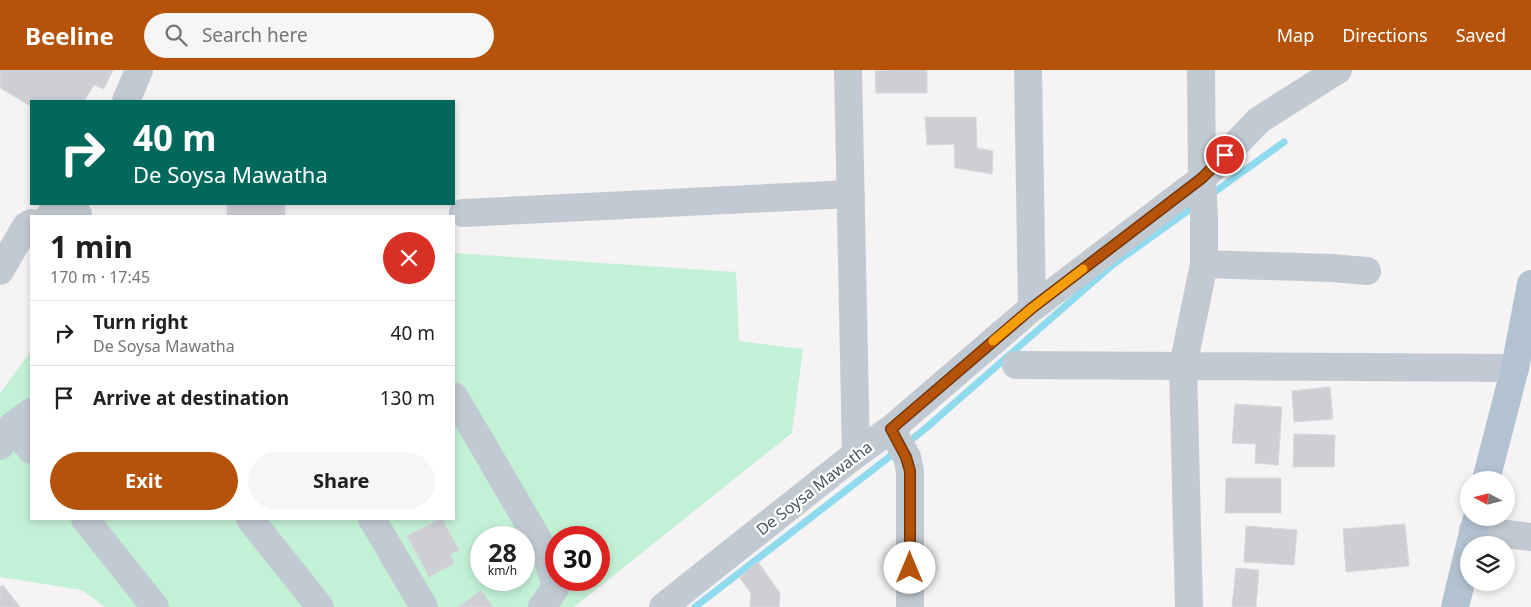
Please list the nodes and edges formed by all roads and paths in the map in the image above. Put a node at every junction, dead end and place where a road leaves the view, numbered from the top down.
1 (139, 70) edge
2 (848, 70) edge
3 (1028, 70) edge
4 (1201, 70) edge
5 (1338, 70) edge
6 (126, 100) edge
7 (851, 194) junction
8 (1203, 196) junction
9 (79, 211) edge
10 (463, 213) dead end
11 (51, 215) edge
12 (30, 224) edge
13 (1204, 264) junction
14 (0, 271) edge
15 (1367, 271) dead end
16 (1531, 284) edge
17 (1032, 308) junction
18 (1016, 365) dead end
19 (1183, 366) junction
20 (1515, 368) junction
21 (455, 398) edge
22 (14, 428) edge
23 (898, 442) junction
24 (30, 449) edge
25 (856, 454) junction
26 (1488, 471) edge
27 (86, 520) edge
28 (251, 520) edge
29 (373, 520) edge
30 (1472, 535) edge
31 (1531, 537) edge
32 (155, 607) edge
33 (320, 607) edge
34 (424, 607) edge
35 (542, 607) edge
36 (662, 607) edge
37 (910, 607) edge
38 (1190, 607) edge
39 (1455, 607) edge

1 - 6 street
2 - 7 street
3 - 17 street
4 - 8 street
5 - 8 street, De Soysa Mawatha
7 - 10 street
7 - 25 street
8 - 13 street
8 - 17 street, De Soysa Mawatha
9 - 11 street
12 - 14 street
13 - 15 street
13 - 19 street
16 - 20 main road
17 - 23 street, De Soysa Mawatha
18 - 19 street
19 - 20 street
19 - 38 street
20 - 26 main road
21 - 35 street
22 - 24 street
23 - 25 street, De Soysa Mawatha
23 - 37 street
25 - 36 street, De Soysa Mawatha
27 - 32 street
28 - 33 street
29 - 34 street
30 - 31 street
30 - 39 main road

